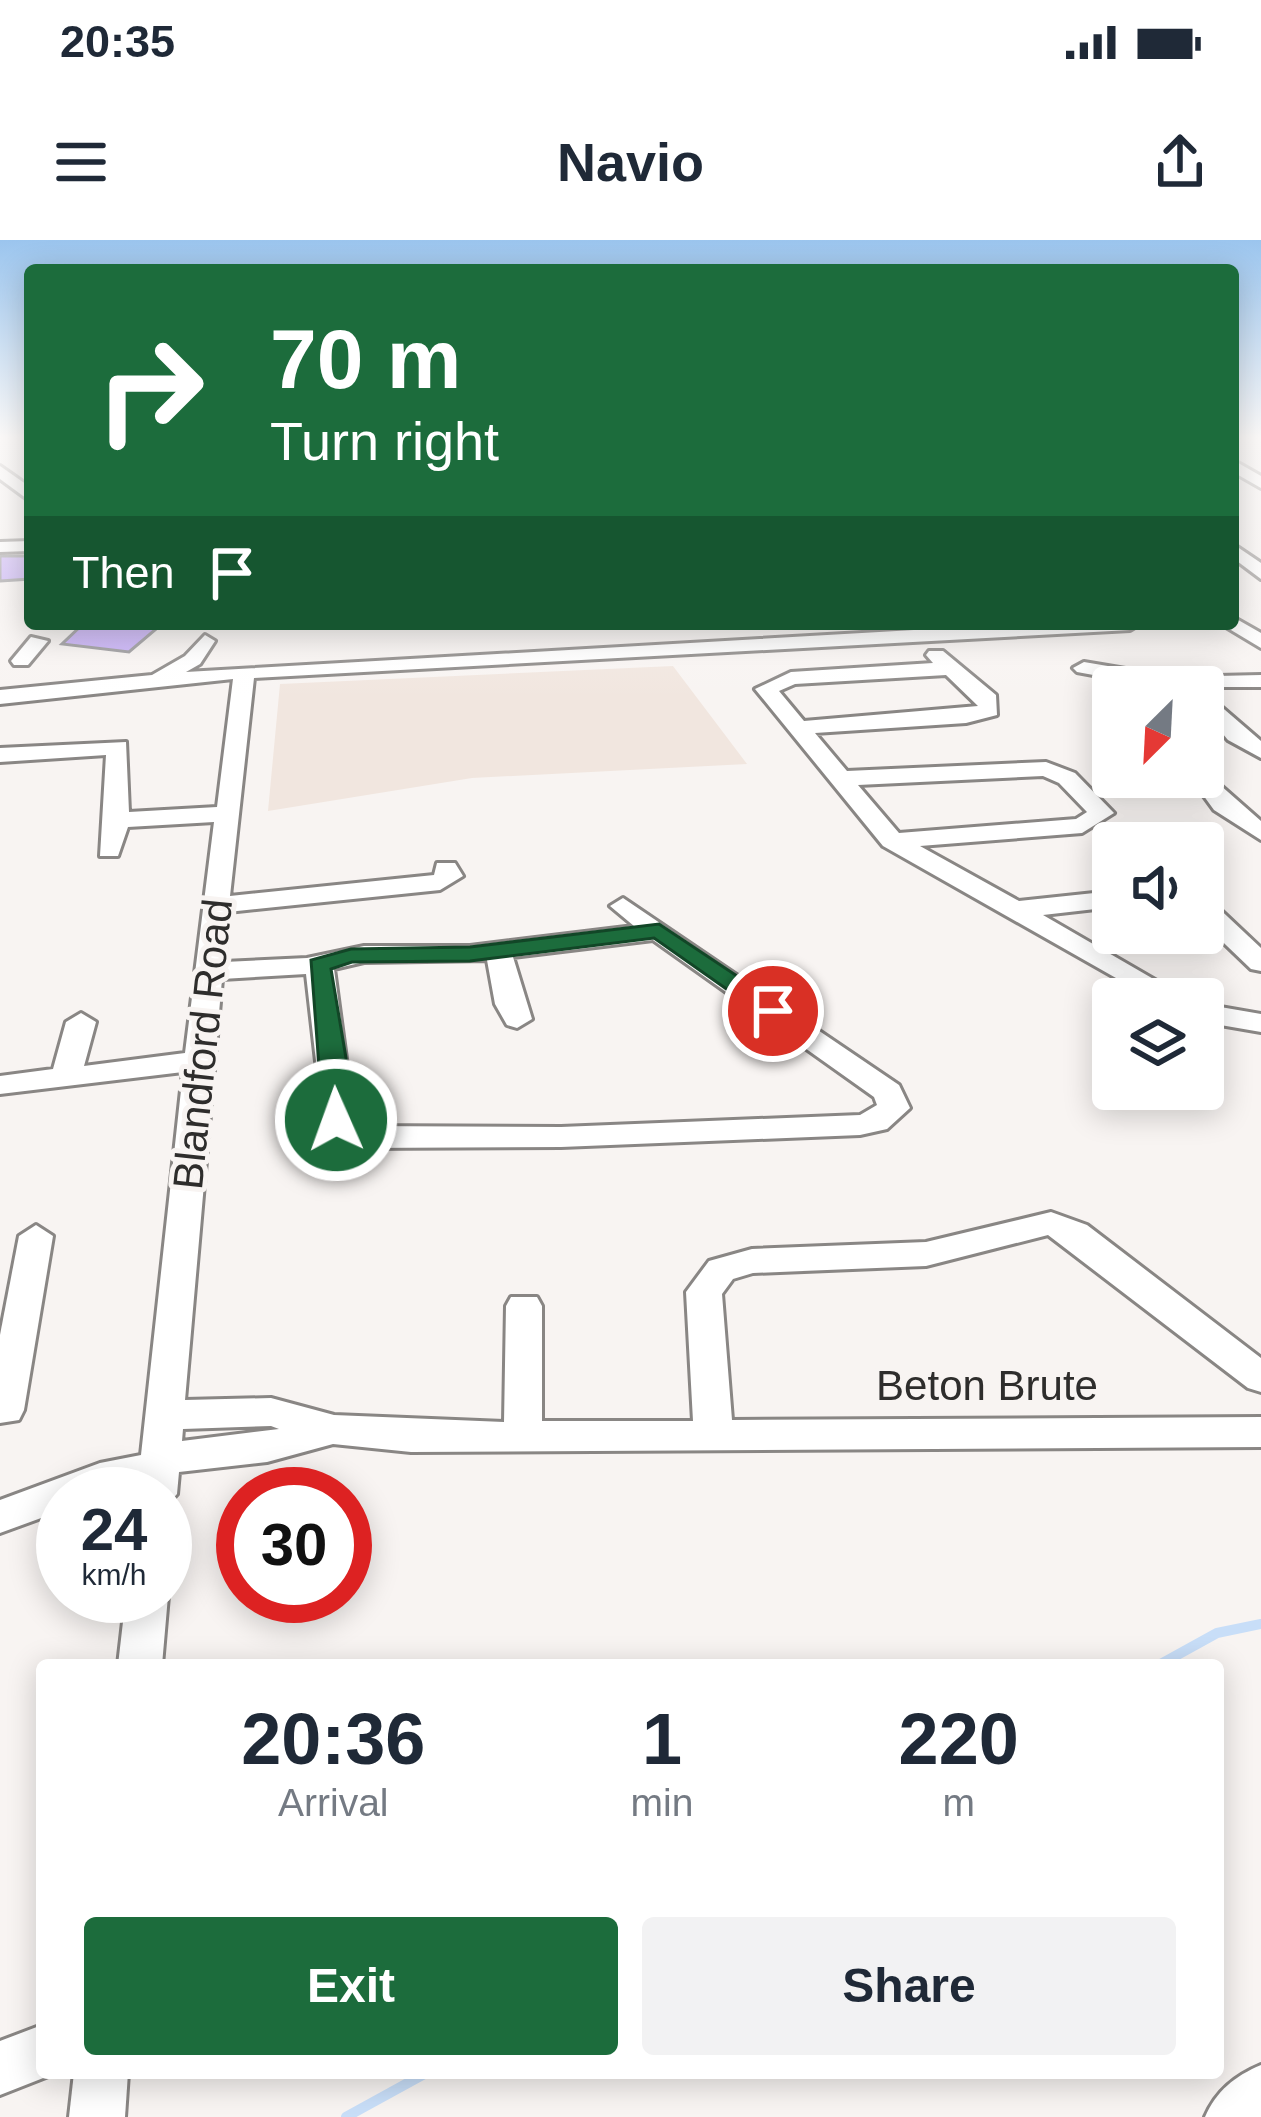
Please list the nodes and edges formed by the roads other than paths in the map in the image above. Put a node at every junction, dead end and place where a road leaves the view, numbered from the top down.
1 (191, 630) edge
2 (695, 630) edge
3 (1021, 630) edge
4 (912, 636) junction
5 (38, 641) dead end
6 (205, 641) junction
7 (711, 647) junction
8 (21, 661) dead end
9 (950, 668) junction
10 (1084, 668) dead end
11 (1092, 670) edge
12 (244, 672) junction
13 (1261, 681) edge
14 (1224, 686) edge
15 (114, 687) junction
16 (0, 701) edge
17 (1224, 723) edge
18 (794, 728) junction
19 (1261, 751) edge
20 (0, 754) edge
21 (838, 779) junction
22 (1218, 798) edge
23 (225, 814) junction
24 (116, 820) junction
25 (1261, 833) edge
26 (892, 842) junction
27 (109, 851) dead end
28 (446, 868) dead end
29 (1092, 901) edge
30 (216, 905) junction
31 (622, 906) dead end
32 (1013, 910) junction
33 (1224, 928) edge
34 (659, 931) junction
35 (496, 951) junction
36 (1261, 963) edge
37 (313, 965) junction
38 (208, 978) junction
39 (1136, 978) edge
40 (1224, 1017) edge
41 (517, 1019) dead end
42 (81, 1022) dead end
43 (1261, 1023) edge
44 (198, 1061) junction
45 (68, 1074) junction
46 (0, 1084) edge
47 (23, 1256) edge
48 (524, 1306) dead end
49 (1261, 1378) edge
50 (5, 1410) dead end
51 (168, 1415) junction
52 (334, 1430) junction
53 (1261, 1432) edge
54 (712, 1433) junction
55 (523, 1438) junction
56 (160, 1467) edge
57 (184, 1467) edge
58 (36, 1503) edge
59 (0, 1517) edge
60 (144, 1623) edge
61 (141, 1659) edge
62 (36, 2055) edge
63 (0, 2068) edge
64 (100, 2079) edge
65 (1261, 2092) edge
66 (97, 2117) edge
67 (1233, 2117) edge

1 - 6 street
2 - 7 street
3 - 4 street
4 - 7 street
4 - 9 street
5 - 8 street
6 - 12 street
6 - 15 street
7 - 12 street
9 - 18 street
9 - 18 street
10 - 11 street
12 - 15 street
12 - 23 street, Blandford Road
13 - 14 street
15 - 16 street
17 - 19 street
18 - 21 street
20 - 24 street
21 - 26 street
21 - 26 street
22 - 25 street
23 - 24 street
23 - 30 street, Blandford Road
24 - 27 street
26 - 32 street
28 - 30 street
29 - 32 street
30 - 38 street, Blandford Road
31 - 34 street
32 - 39 street
33 - 36 street
34 - 35 street
34 - 37 street
35 - 37 street
35 - 41 street
37 - 38 street
38 - 44 street, Blandford Road
40 - 43 street
42 - 45 street
44 - 45 street
44 - 51 street, Blandford Road
45 - 46 street
47 - 50 street
48 - 55 street
49 - 54 street
51 - 52 street, Beton Brute
51 - 56 street, Blandford Road
52 - 55 street, Beton Brute
52 - 57 street, Beton Brute
53 - 54 street, Beton Brute
54 - 55 street, Beton Brute
58 - 59 street, Beton Brute
60 - 61 street
62 - 63 street
64 - 66 street
65 - 67 street

